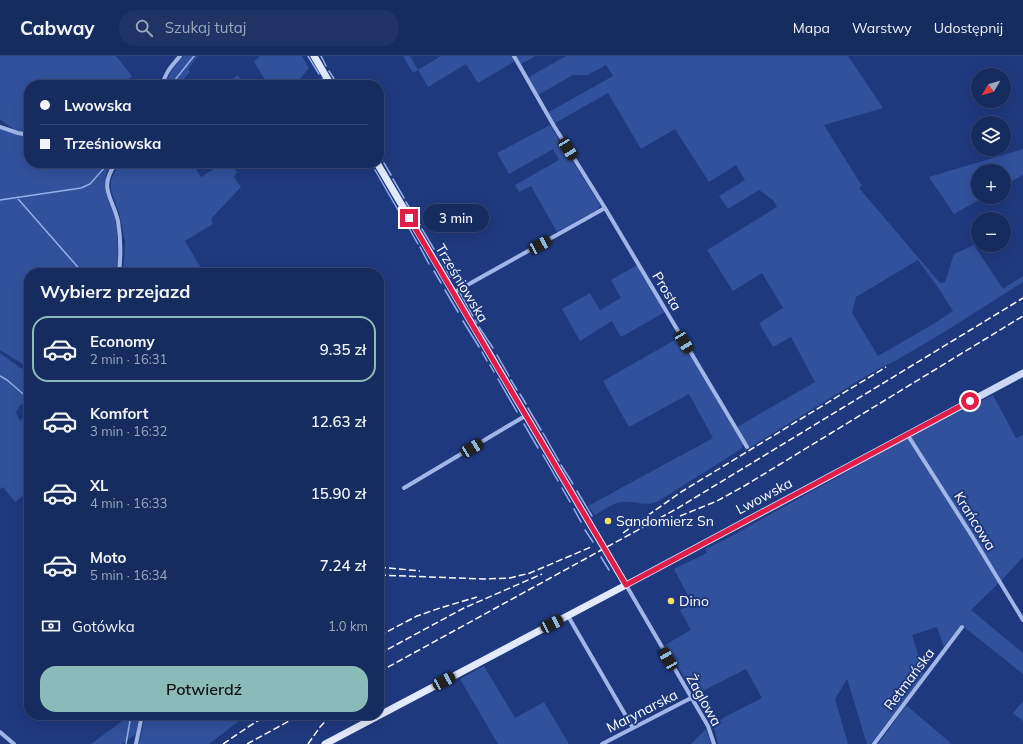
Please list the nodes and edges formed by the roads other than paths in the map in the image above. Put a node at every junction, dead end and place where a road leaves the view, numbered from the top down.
1 (180, 56) edge
2 (314, 56) edge
3 (514, 56) edge
4 (164, 80) edge
5 (328, 80) edge
6 (0, 127) edge
7 (24, 134) edge
8 (112, 168) edge
9 (379, 168) edge
10 (605, 208) junction
11 (119, 268) edge
12 (453, 294) junction
13 (1023, 373) edge
14 (525, 416) junction
15 (907, 434) junction
16 (746, 447) dead end
17 (404, 488) dead end
18 (626, 585) junction
19 (568, 616) junction
20 (1023, 620) edge
21 (962, 627) dead end
22 (691, 698) junction
23 (384, 713) edge
24 (141, 720) edge
25 (370, 720) edge
26 (633, 728) junction
27 (0, 732) edge
28 (14, 744) edge
29 (136, 744) edge
30 (325, 744) edge
31 (602, 744) edge
32 (714, 744) edge
33 (874, 744) edge

1 - 4 street
2 - 5 main road
3 - 10 street, Prosta
6 - 7 street
8 - 11 street
9 - 12 main road, Trześniowska
10 - 12 street
10 - 16 street, Prosta
12 - 14 main road, Trześniowska
13 - 15 main road, Lwowska
14 - 17 street
14 - 18 main road, Trześniowska
15 - 18 main road, Lwowska
15 - 20 street, Krańcowa
18 - 19 main road, Lwowska
18 - 22 street, Żaglowa
19 - 23 main road, Lwowska
19 - 26 street
21 - 33 street, Retmańska
22 - 26 street, Marynarska
22 - 32 street, Żaglowa
24 - 29 street
25 - 30 main road, Lwowska
26 - 31 street, Marynarska
27 - 28 street

